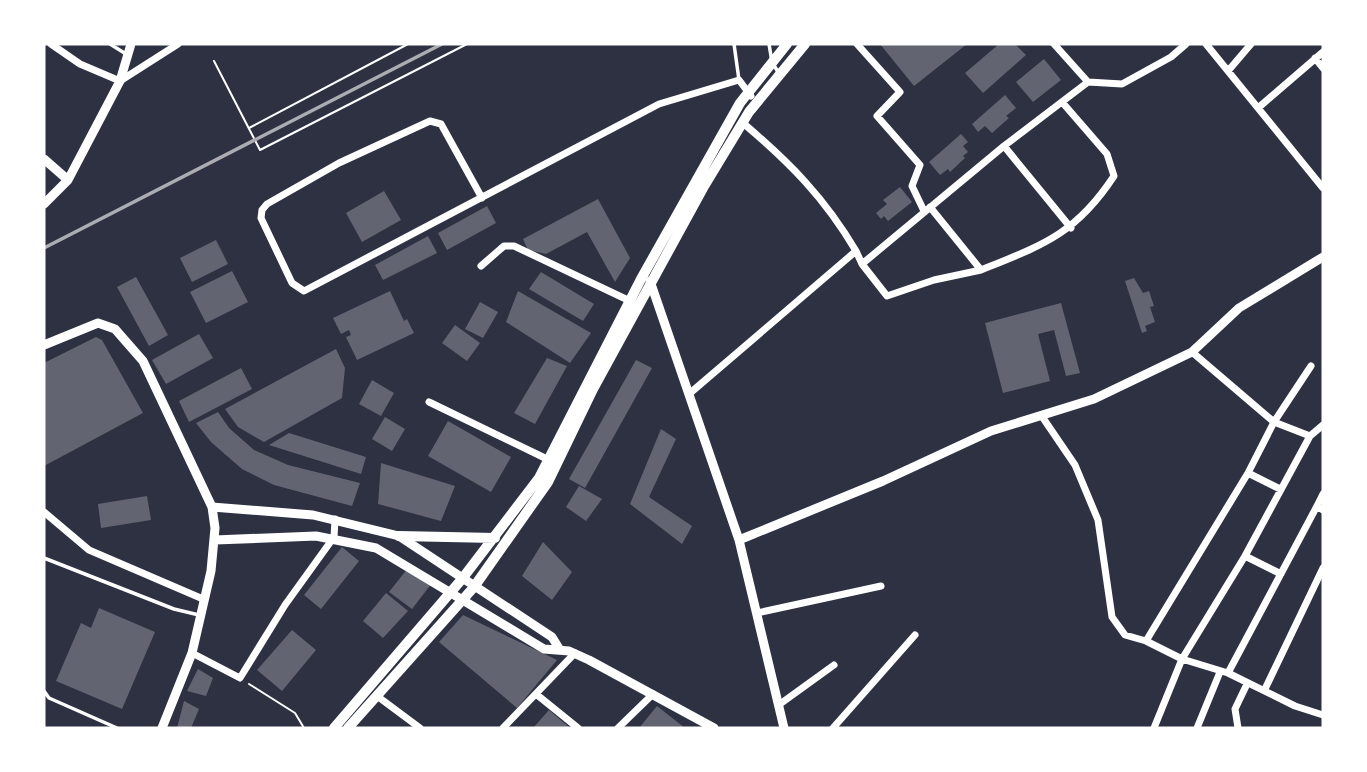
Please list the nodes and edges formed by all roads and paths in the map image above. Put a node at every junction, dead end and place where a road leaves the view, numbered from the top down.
1 (51, 44) edge
2 (110, 44) edge
3 (131, 44) edge
4 (178, 44) edge
5 (408, 44) edge
6 (467, 44) edge
7 (734, 44) edge
8 (769, 44) edge
9 (787, 44) edge
10 (805, 44) edge
11 (857, 44) edge
12 (1054, 44) edge
13 (1186, 44) edge
14 (1206, 44) edge
15 (1251, 44) edge
16 (1323, 52) edge
17 (128, 55) junction
18 (1315, 58) junction
19 (214, 61) dead end
20 (772, 62) junction
21 (1323, 68) edge
22 (1228, 71) junction
23 (779, 74) junction
24 (739, 80) junction
25 (120, 81) junction
26 (1088, 82) junction
27 (747, 93) junction
28 (758, 101) junction
29 (1062, 102) junction
30 (1258, 108) junction
31 (743, 123) junction
32 (249, 128) junction
33 (1004, 146) junction
34 (44, 159) edge
35 (68, 180) junction
36 (1323, 188) edge
37 (482, 198) junction
38 (44, 204) edge
39 (927, 209) junction
40 (1071, 228) junction
41 (856, 251) junction
42 (1323, 257) edge
43 (862, 264) junction
44 (481, 266) dead end
45 (981, 270) junction
46 (650, 281) junction
47 (629, 301) junction
48 (44, 345) edge
49 (1192, 352) junction
50 (1311, 366) dead end
51 (689, 394) junction
52 (429, 402) dead end
53 (1041, 415) junction
54 (1275, 422) junction
55 (1323, 425) edge
56 (1310, 436) junction
57 (547, 459) junction
58 (1248, 473) junction
59 (1280, 489) junction
60 (1323, 494) edge
61 (212, 507) junction
62 (1320, 508) edge
63 (44, 512) edge
64 (335, 519) junction
65 (399, 536) junction
66 (334, 537) junction
67 (495, 538) junction
68 (215, 540) junction
69 (739, 540) junction
70 (1245, 556) junction
71 (44, 558) edge
72 (1323, 568) edge
73 (1281, 575) junction
74 (463, 579) junction
75 (881, 586) dead end
76 (474, 587) junction
77 (450, 593) junction
78 (203, 599) junction
79 (463, 600) junction
80 (757, 613) junction
81 (199, 615) junction
82 (915, 635) dead end
83 (1146, 641) junction
84 (560, 650) junction
85 (192, 653) junction
86 (575, 653) junction
87 (1182, 659) junction
88 (834, 664) dead end
89 (1224, 672) junction
90 (240, 678) junction
91 (1247, 684) junction
92 (1265, 689) junction
93 (44, 691) edge
94 (536, 694) junction
95 (653, 694) junction
96 (377, 696) junction
97 (780, 704) junction
98 (1323, 715) edge
99 (117, 728) edge
100 (162, 728) edge
101 (304, 728) edge
102 (334, 728) edge
103 (348, 728) edge
104 (420, 728) edge
105 (503, 728) edge
106 (578, 728) edge
107 (618, 728) edge
108 (714, 728) edge
109 (784, 728) edge
110 (833, 728) edge
111 (1154, 728) edge
112 (1197, 728) edge
113 (1238, 728) edge

1 - 25 street
2 - 17 lane
3 - 17 street
4 - 25 street
5 - 32 path
6 - 32 path
7 - 24 lane
8 - 20 lane
9 - 20 highway
10 - 23 highway
11 - 39 street
12 - 26 street
13 - 26 street
14 - 22 street
15 - 22 street
16 - 18 street
17 - 25 street
18 - 21 street
18 - 30 street
19 - 32 path
20 - 23 lane
20 - 27 highway
22 - 30 street
23 - 28 highway
24 - 27 street
24 - 37 street
25 - 35 street
26 - 29 street
27 - 28 street
27 - 47 highway
28 - 31 highway
29 - 33 street
29 - 40 street
30 - 36 street
31 - 41 street
31 - 46 highway
33 - 39 street
33 - 40 street
34 - 35 street
35 - 38 street
37 - 37 street
39 - 43 street
39 - 45 street
40 - 45 street
41 - 43 street
41 - 51 street
42 - 49 street
43 - 45 street
44 - 47 street
46 - 51 street
46 - 76 highway
47 - 57 highway
48 - 61 street
49 - 53 street
49 - 54 street
50 - 54 street
51 - 69 street
52 - 57 street
53 - 69 street
53 - 83 street
54 - 56 street
54 - 58 street
55 - 56 street
56 - 59 street
57 - 67 highway
58 - 59 street
58 - 83 street
59 - 70 street
60 - 62 street
61 - 64 street
61 - 68 street
62 - 73 street
63 - 78 street
64 - 65 street
64 - 66 street
65 - 67 highway
65 - 74 street
66 - 68 street
66 - 77 street
66 - 90 street
67 - 74 highway
68 - 78 street
69 - 80 street
70 - 73 street
70 - 87 street
71 - 81 lane
72 - 92 street
73 - 89 street
74 - 76 street
74 - 77 highway
75 - 80 street
76 - 79 highway
76 - 84 street
77 - 79 street
77 - 102 highway
78 - 81 street
79 - 84 street
79 - 96 highway
80 - 97 street
81 - 85 street
82 - 110 street
83 - 87 street
84 - 86 street
85 - 90 street
85 - 100 street
86 - 94 street
86 - 95 street
87 - 89 street
87 - 111 street
88 - 97 street
89 - 91 street
89 - 112 street
90 - 101 path
91 - 92 street
91 - 113 street
92 - 98 street
93 - 99 lane
94 - 105 street
94 - 106 street
95 - 107 street
95 - 108 street
96 - 103 highway
96 - 104 street
97 - 109 street

